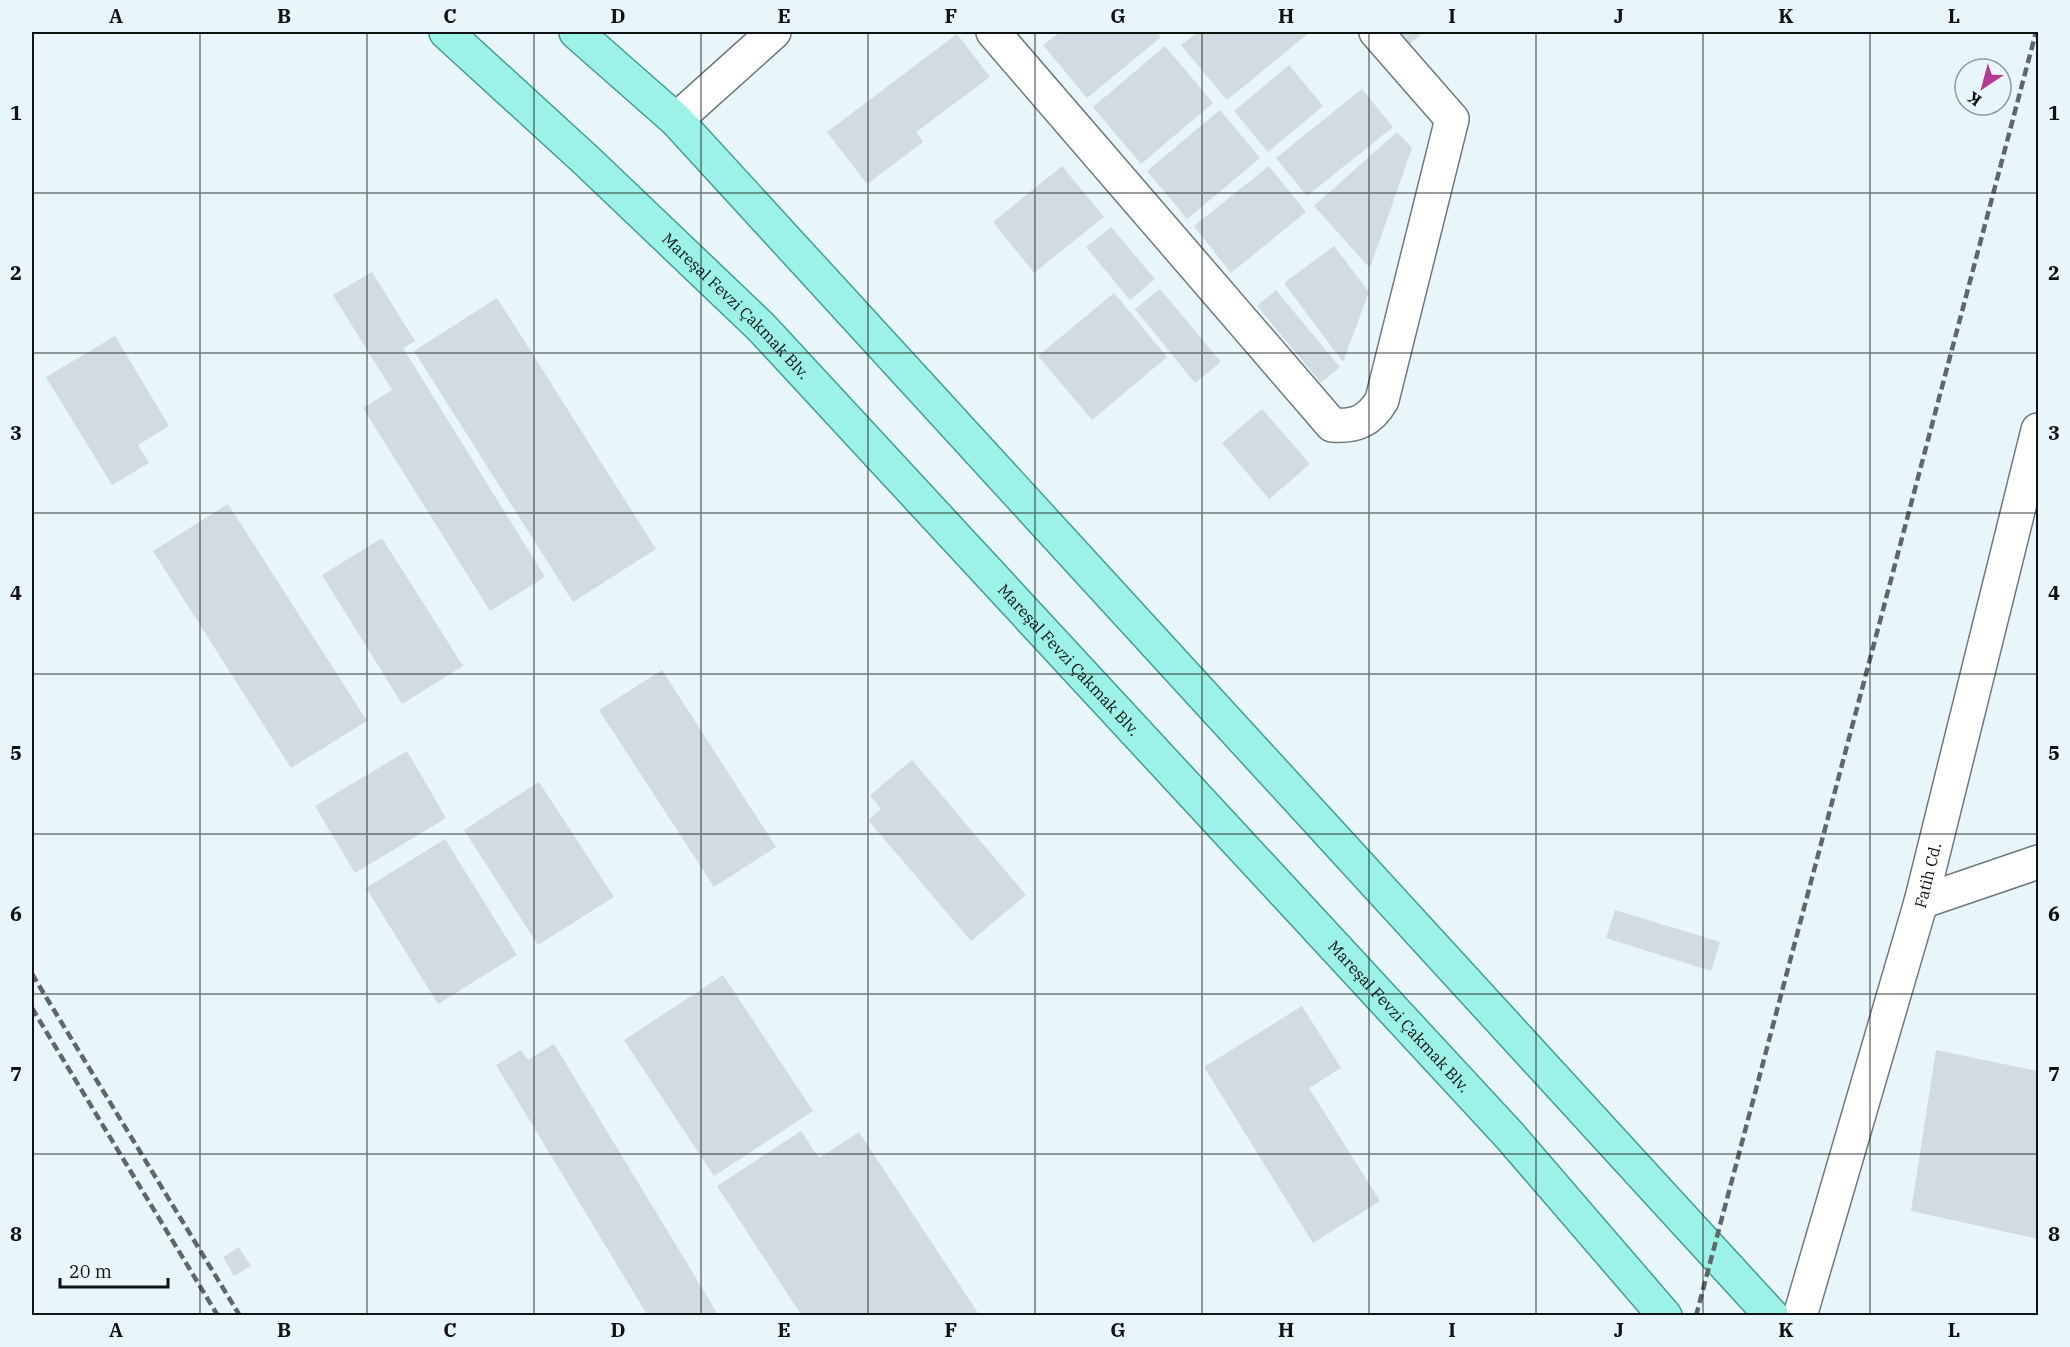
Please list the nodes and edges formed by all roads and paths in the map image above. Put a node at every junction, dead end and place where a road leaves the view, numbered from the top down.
1 (446, 32) edge
2 (576, 32) edge
3 (774, 32) edge
4 (993, 32) edge
5 (1376, 32) edge
6 (676, 120) junction
7 (2038, 430) edge
8 (2038, 862) edge
9 (1921, 902) junction
10 (1665, 1316) edge
11 (1772, 1316) edge
12 (1800, 1316) edge

1 - 10 main road, Mareşal Fevzi Çakmak Blv.
2 - 6 main road
3 - 6 street
4 - 5 street
6 - 11 main road
7 - 9 street, Fatih Cd.
8 - 9 street
9 - 12 street, Fatih Cd.

